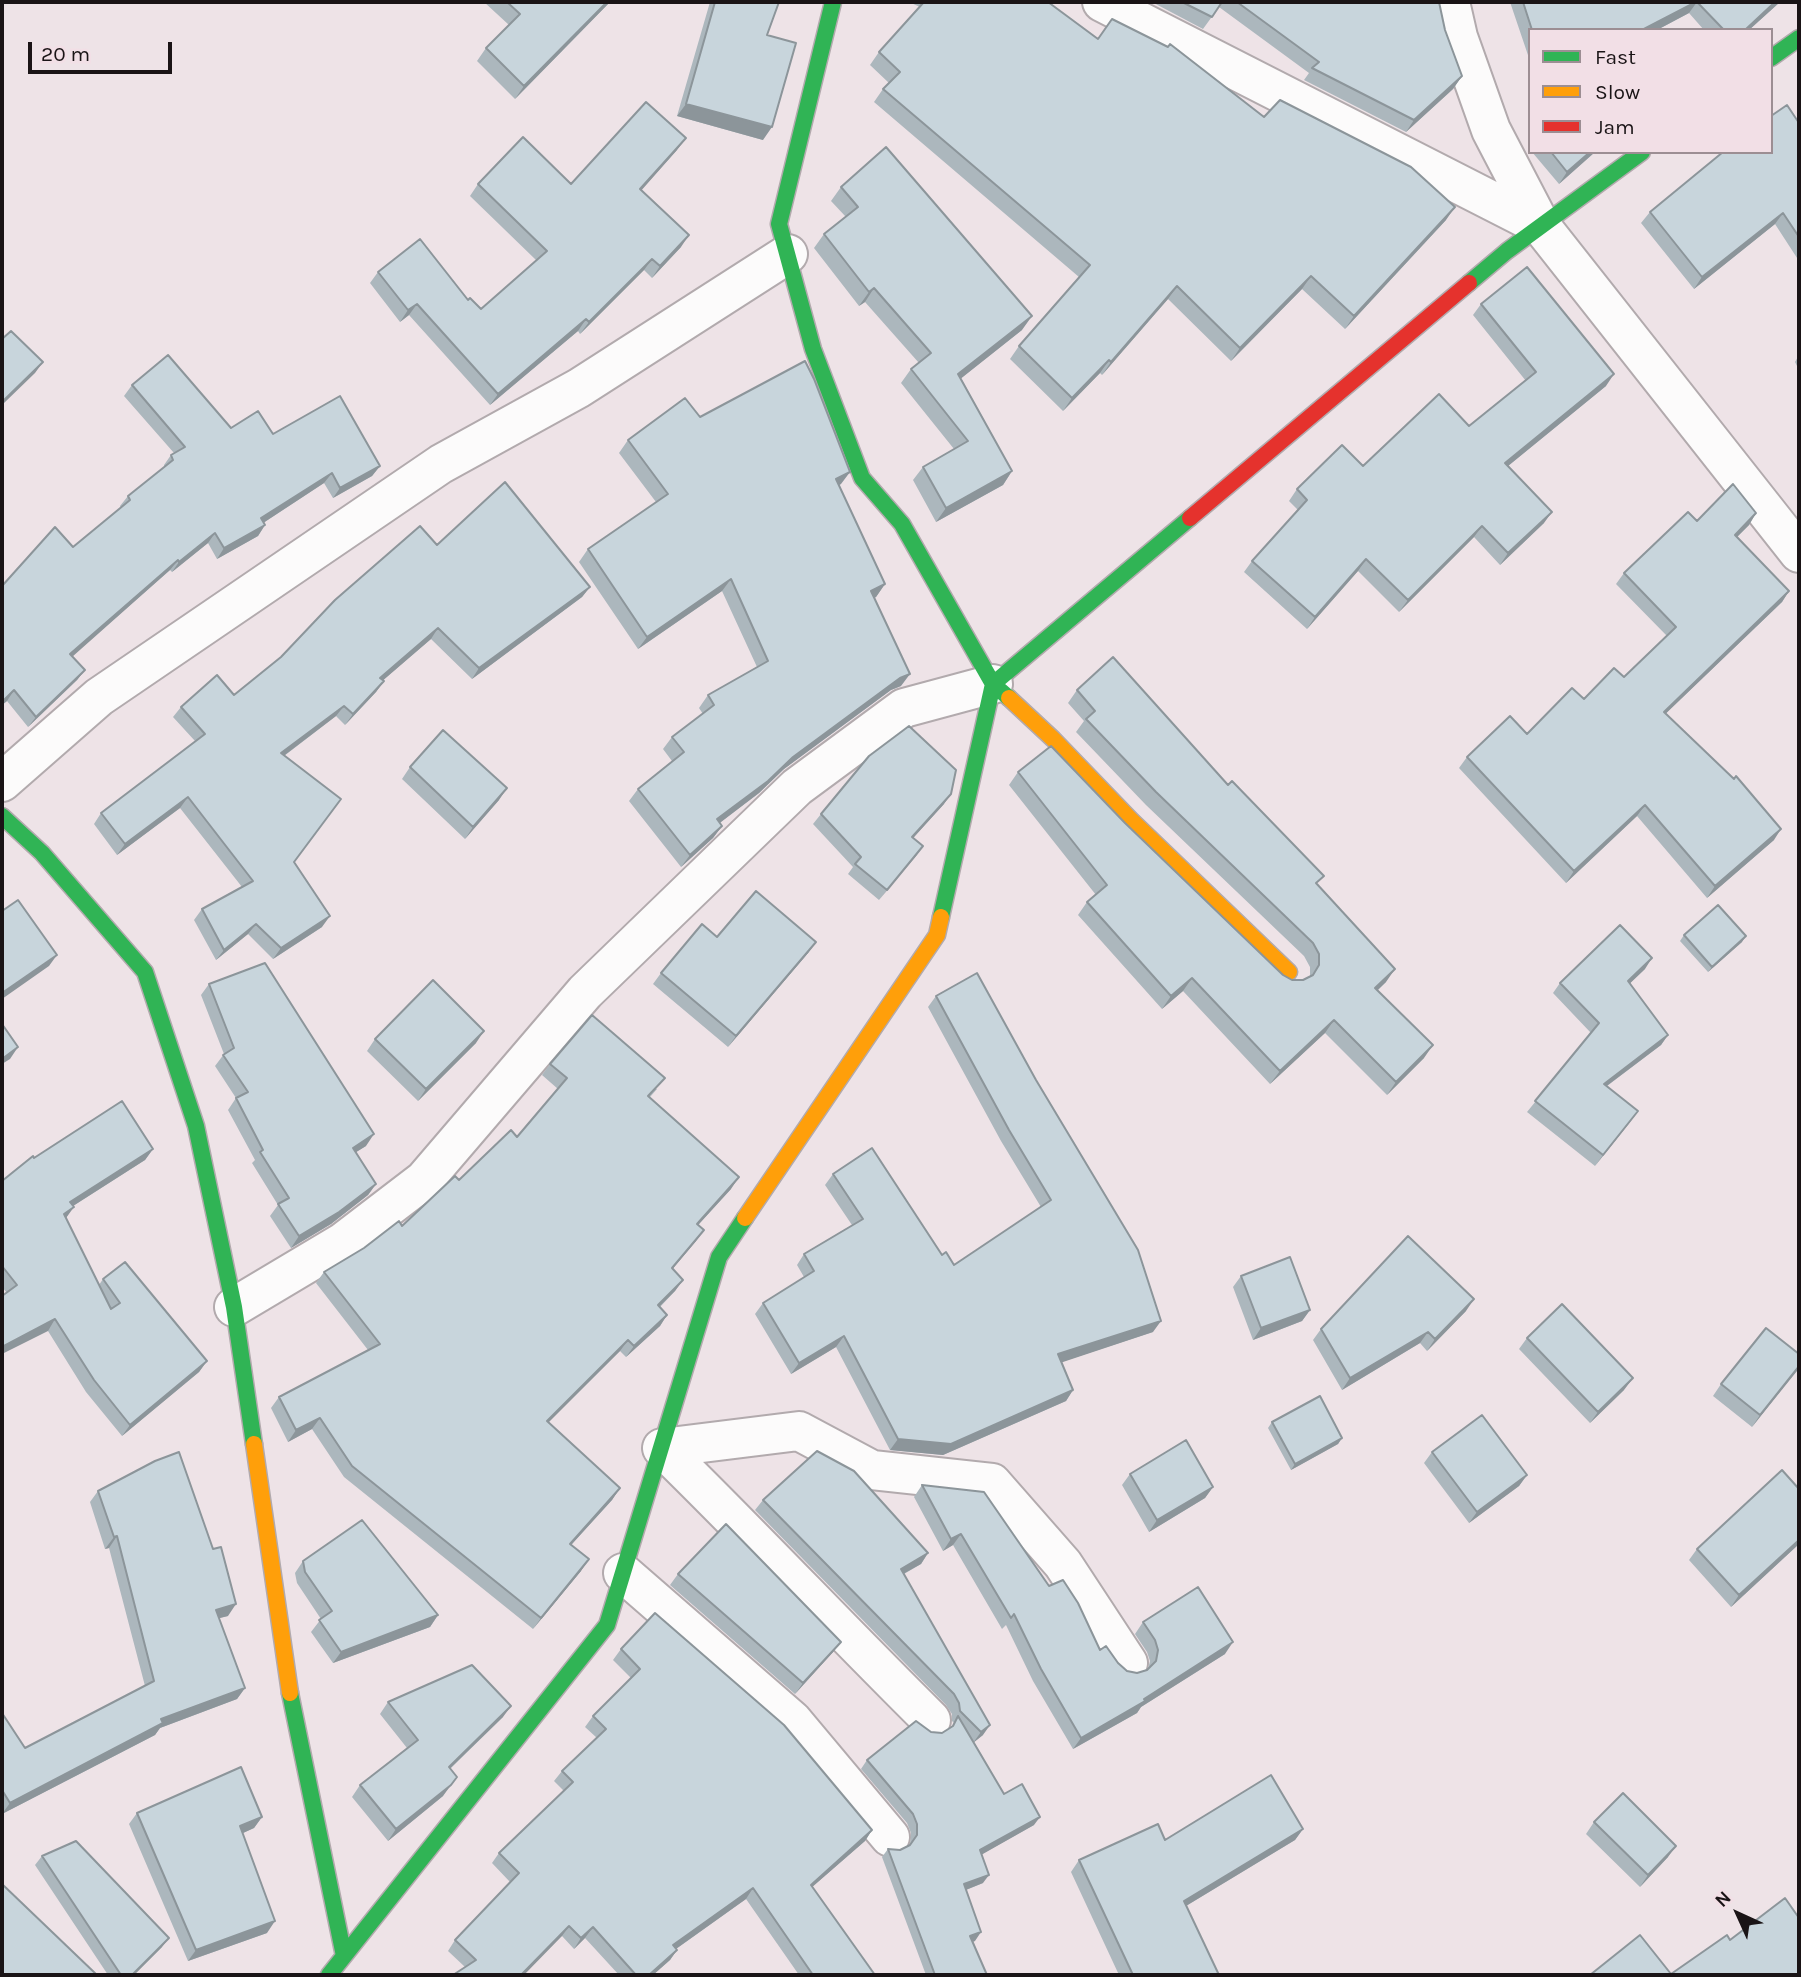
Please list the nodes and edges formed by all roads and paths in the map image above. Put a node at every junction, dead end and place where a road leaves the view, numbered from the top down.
1 (833, 2) edge
2 (1102, 2) edge
3 (1450, 2) edge
4 (1799, 38) edge
5 (1773, 57) edge
6 (1639, 154) edge
7 (1541, 226) junction
8 (788, 254) junction
9 (1799, 553) edge
10 (993, 684) junction
11 (2, 782) edge
12 (2, 816) edge
13 (1289, 972) dead end
14 (234, 1307) junction
15 (662, 1448) junction
16 (623, 1573) junction
17 (1128, 1663) dead end
18 (931, 1720) dead end
19 (890, 1837) dead end
20 (344, 1956) junction
21 (329, 1975) edge

1 - 8 street
2 - 7 street
3 - 7 street
4 - 5 street
6 - 7 street
7 - 9 street
7 - 10 street
8 - 10 street
8 - 11 street
10 - 13 street
10 - 14 street
10 - 15 street
12 - 14 street
14 - 20 street
15 - 16 street
15 - 17 street
15 - 18 street
16 - 19 street
16 - 20 street
20 - 21 street

